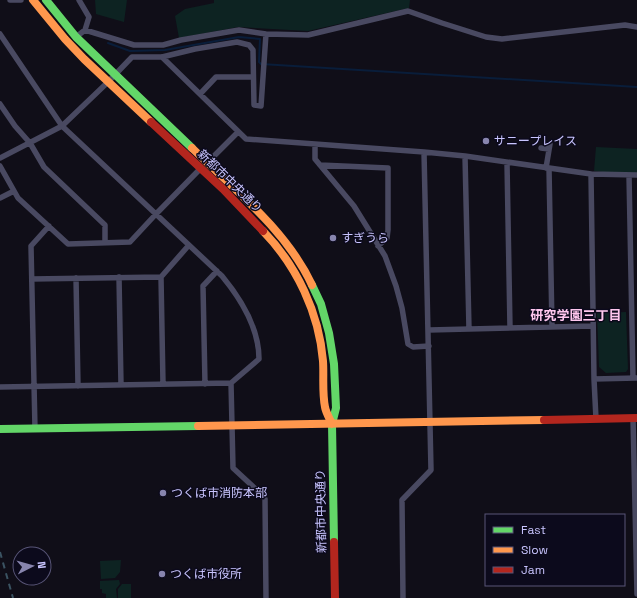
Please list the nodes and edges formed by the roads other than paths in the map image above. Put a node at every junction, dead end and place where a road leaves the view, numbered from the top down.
1 (10, 0) edge
2 (21, 0) edge
3 (33, 0) edge
4 (46, 0) edge
5 (79, 0) edge
6 (637, 27) edge
7 (85, 30) junction
8 (0, 34) edge
9 (266, 34) junction
10 (76, 37) junction
11 (162, 57) junction
12 (115, 75) junction
13 (253, 77) junction
14 (108, 82) junction
15 (200, 94) junction
16 (0, 104) edge
17 (62, 126) junction
18 (238, 132) junction
19 (30, 143) junction
20 (314, 144) junction
21 (541, 148) dead end
22 (424, 152) junction
23 (465, 156) junction
24 (0, 158) edge
25 (208, 162) junction
26 (507, 163) junction
27 (320, 165) junction
28 (0, 166) edge
29 (548, 168) junction
30 (200, 170) junction
31 (591, 174) junction
32 (629, 175) junction
33 (637, 175) edge
34 (14, 191) junction
35 (0, 198) edge
36 (156, 214) junction
37 (49, 226) junction
38 (105, 243) junction
39 (189, 245) junction
40 (378, 246) junction
41 (217, 271) junction
42 (119, 277) junction
43 (161, 277) junction
44 (76, 278) junction
45 (32, 279) junction
46 (593, 326) junction
47 (552, 327) junction
48 (510, 328) junction
49 (469, 329) junction
50 (429, 330) junction
51 (429, 346) junction
52 (635, 378) edge
53 (594, 379) junction
54 (231, 383) junction
55 (163, 384) junction
56 (205, 384) junction
57 (121, 385) junction
58 (34, 386) junction
59 (78, 386) junction
60 (0, 387) edge
61 (635, 418) edge
62 (596, 419) junction
63 (430, 421) junction
64 (332, 424) junction
65 (232, 426) junction
66 (35, 429) junction
67 (0, 430) edge
68 (635, 443) edge
69 (636, 524) edge
70 (637, 588) edge
71 (637, 594) edge
72 (266, 598) edge
73 (335, 598) edge
74 (404, 598) edge

1 - 2 street
3 - 14 main road, 新都市中央通り
4 - 10 main road, 新都市中央通り
5 - 7 street
6 - 9 street
7 - 9 street
7 - 10 street
8 - 17 street
9 - 13 street
10 - 12 main road, 新都市中央通り
11 - 12 street
11 - 13 street
11 - 15 street
12 - 14 street
12 - 25 main road, 新都市中央通り
13 - 15 street
14 - 17 street
14 - 30 main road, 新都市中央通り
15 - 18 street
16 - 19 street
17 - 19 street
17 - 36 street
18 - 20 street
18 - 25 street
19 - 24 street
19 - 38 street
20 - 22 street
20 - 27 street
21 - 29 street
22 - 23 street
22 - 50 street
23 - 26 street
23 - 49 street
25 - 64 main road, 新都市中央通り
26 - 29 street
26 - 48 street
27 - 40 street
27 - 40 street
28 - 34 street
29 - 31 street
29 - 47 street
30 - 36 street
30 - 64 main road, 新都市中央通り
31 - 32 street
31 - 46 street
32 - 33 street
32 - 52 street
34 - 35 street
34 - 37 street
36 - 38 street
36 - 39 street
37 - 38 street
37 - 45 street
39 - 41 street
39 - 43 street
40 - 51 street
41 - 54 street
41 - 56 street
42 - 43 street
42 - 44 street
42 - 57 street
43 - 55 street
44 - 45 street
44 - 59 street
45 - 58 street
46 - 47 street
46 - 53 street
47 - 48 street
48 - 49 street
49 - 50 street
50 - 51 street
51 - 63 street
52 - 53 street
53 - 62 street
54 - 56 street
54 - 65 street
55 - 56 street
55 - 57 street
57 - 59 street
58 - 59 street
58 - 60 street
58 - 66 street
61 - 62 main road
61 - 68 street
62 - 63 main road
63 - 64 main road
63 - 74 street
64 - 65 main road
64 - 73 main road, 新都市中央通り
65 - 66 main road
65 - 72 street
66 - 67 main road
68 - 69 street
69 - 70 street
70 - 71 street

